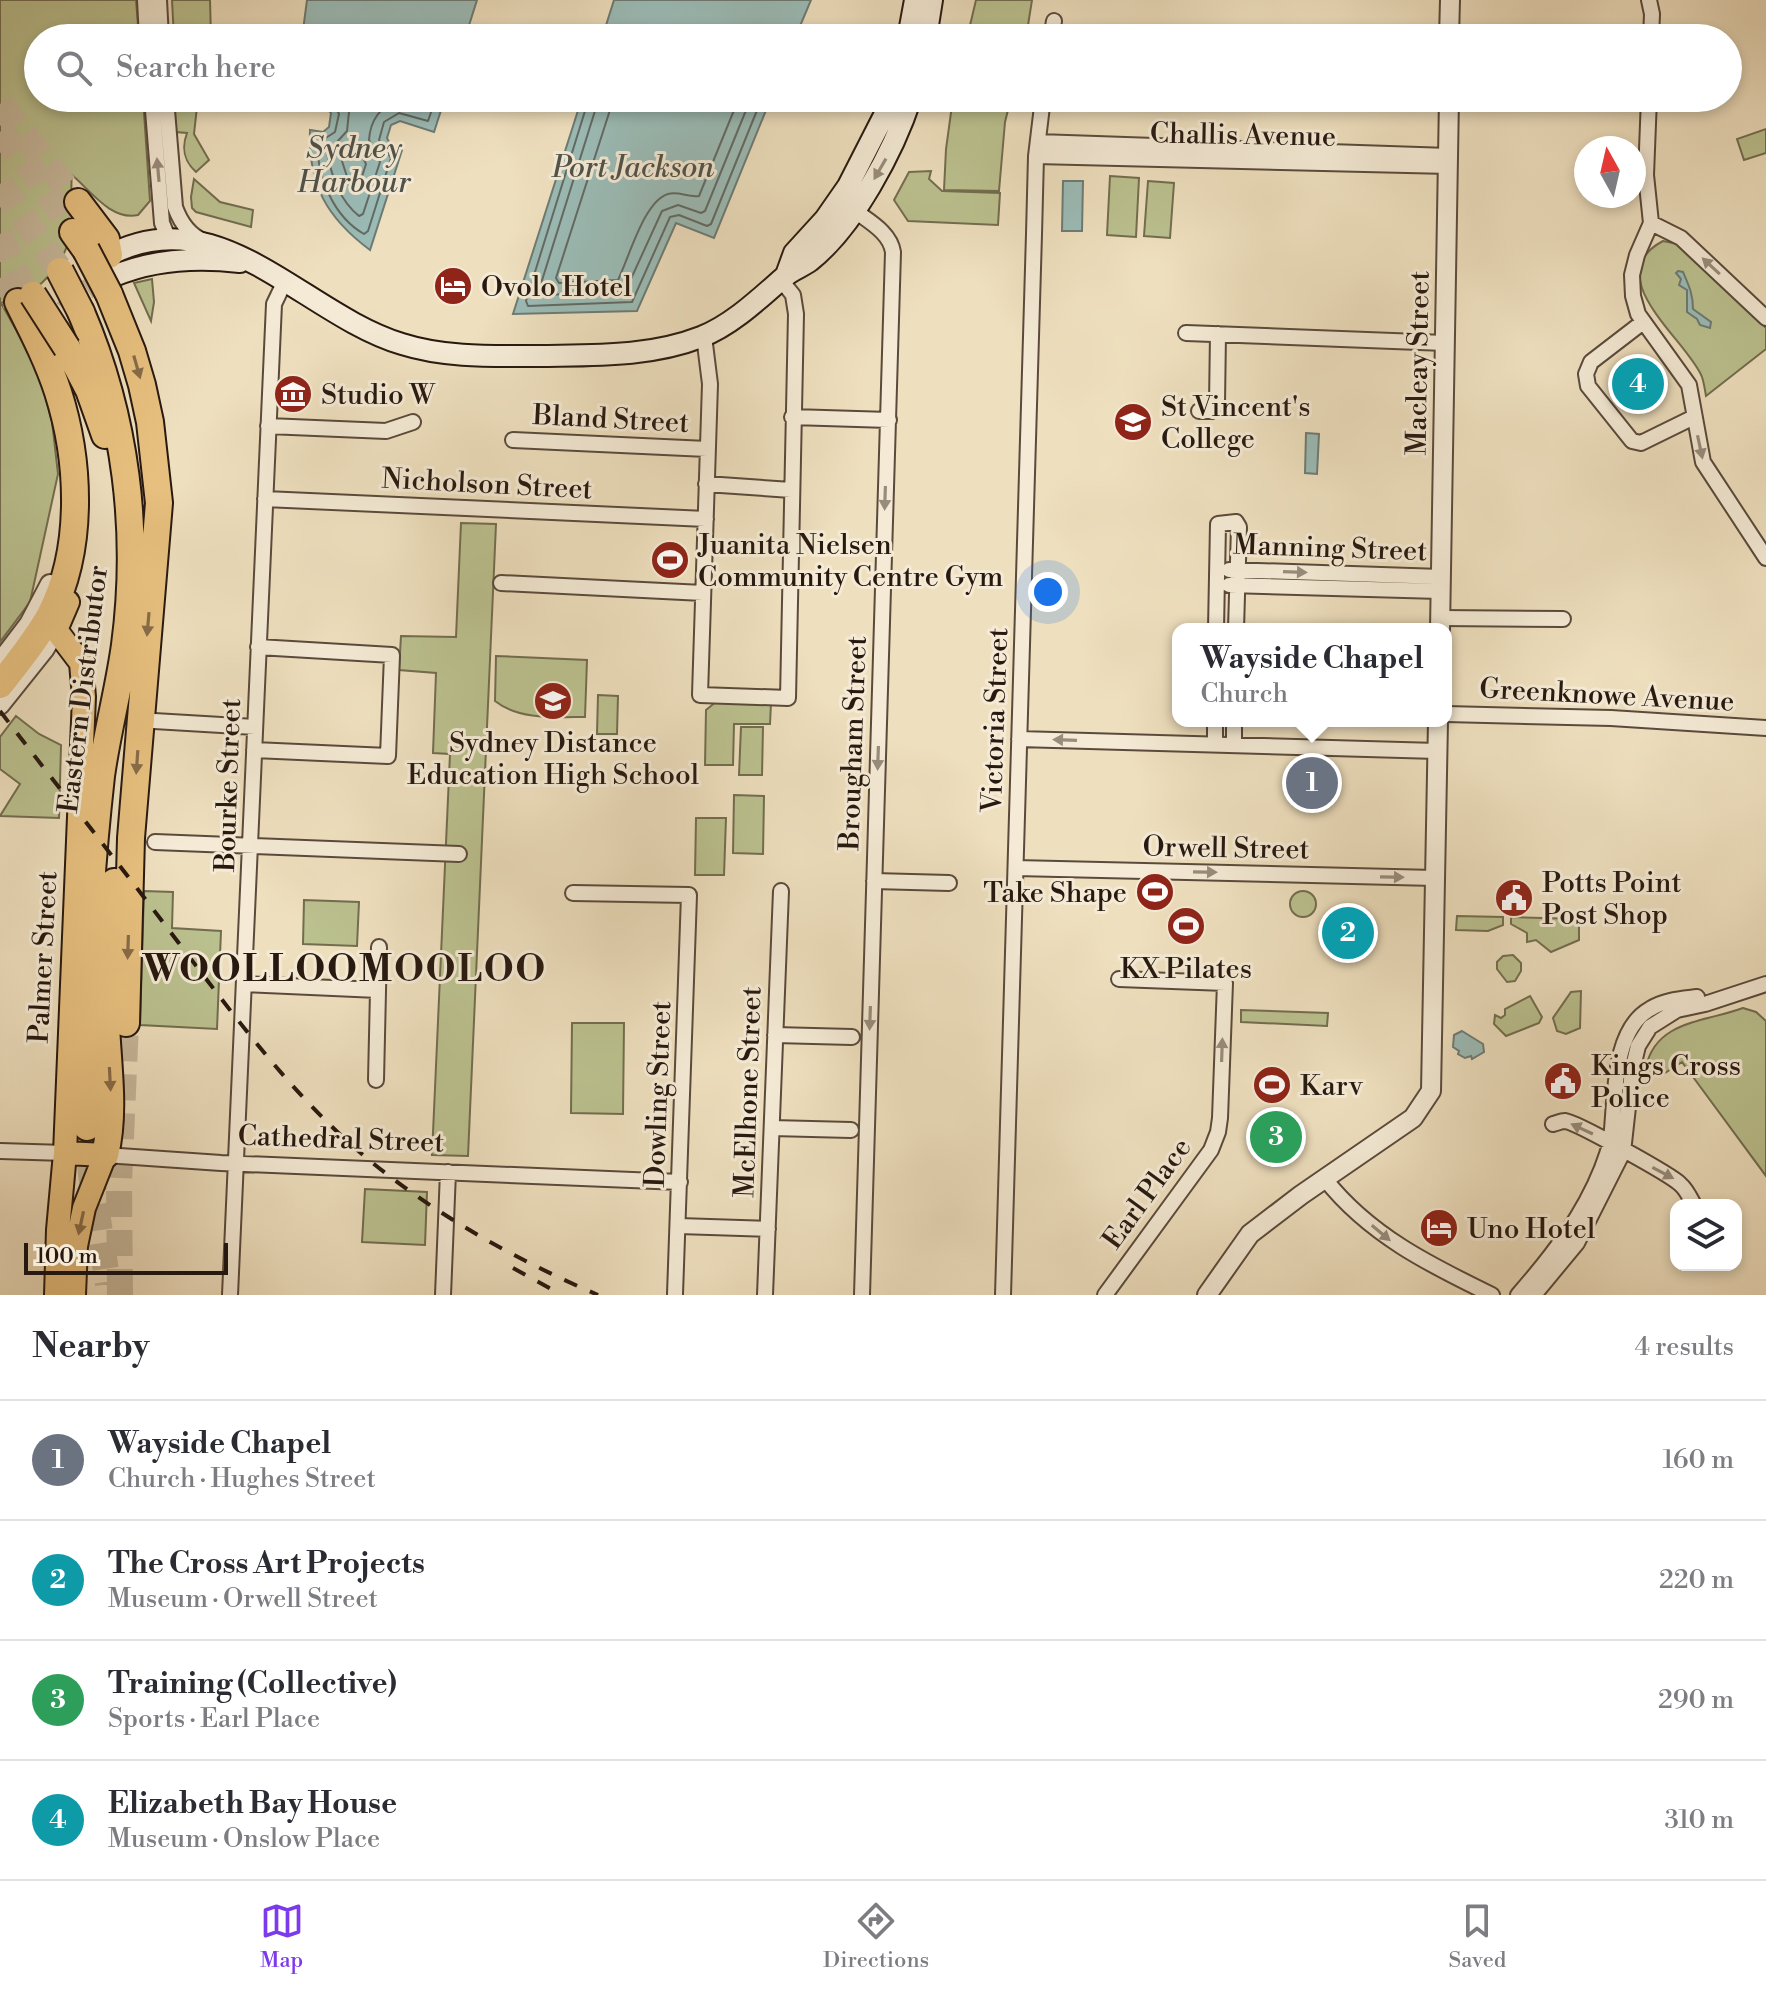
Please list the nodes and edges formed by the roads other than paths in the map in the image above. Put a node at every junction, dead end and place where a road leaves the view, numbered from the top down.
1 (145, 0) edge
2 (159, 0) edge
3 (915, 0) edge
4 (932, 0) edge
5 (1450, 0) edge
6 (1649, 0) edge
7 (1054, 21) dead end
8 (146, 24) edge
9 (160, 24) edge
10 (911, 24) edge
11 (928, 24) edge
12 (1053, 24) edge
13 (1449, 24) edge
14 (1652, 24) edge
15 (153, 112) edge
16 (167, 112) edge
17 (887, 112) edge
18 (906, 112) edge
19 (1041, 112) edge
20 (1449, 112) edge
21 (1648, 112) edge
22 (1037, 149) junction
23 (1449, 161) junction
24 (78, 202) tunnel mouth
25 (175, 207) junction
26 (854, 210) junction
27 (1651, 223) junction
28 (169, 240) junction
29 (214, 251) junction
30 (101, 262) junction
31 (150, 264) junction
32 (59, 269) tunnel mouth
33 (784, 277) junction
34 (285, 281) junction
35 (28, 305) junction
36 (1766, 318) edge
37 (1643, 322) junction
38 (1186, 333) dead end
39 (1218, 334) junction
40 (704, 336) junction
41 (1445, 343) junction
42 (60, 349) junction
43 (1199, 411) dead end
44 (792, 417) junction
45 (1694, 417) junction
46 (889, 420) junction
47 (413, 422) dead end
48 (268, 426) junction
49 (513, 440) dead end
50 (707, 449) junction
51 (706, 484) junction
52 (791, 490) junction
53 (265, 499) junction
54 (129, 515) junction
55 (706, 519) junction
56 (1766, 558) edge
57 (1217, 577) junction
58 (1238, 578) junction
59 (501, 583) dead end
60 (1440, 584) junction
61 (703, 593) junction
62 (1563, 619) dead end
63 (1216, 623) edge
64 (1236, 623) edge
65 (1440, 623) edge
66 (56, 630) junction
67 (258, 647) junction
68 (38, 659) junction
69 (0, 662) edge
70 (83, 683) junction
71 (0, 685) edge
72 (0, 705) edge
73 (1452, 714) edge
74 (154, 721) dead end
75 (255, 727) junction
76 (1215, 727) edge
77 (1234, 727) edge
78 (1438, 727) edge
79 (1766, 728) edge
80 (1019, 739) junction
81 (1215, 745) junction
82 (1234, 745) junction
83 (254, 750) junction
84 (1437, 751) junction
85 (133, 813) junction
86 (155, 842) dead end
87 (250, 844) junction
88 (459, 854) dead end
89 (1016, 868) junction
90 (1435, 878) junction
91 (874, 881) junction
92 (949, 883) dead end
93 (781, 891) dead end
94 (573, 893) dead end
95 (379, 947) dead end
96 (1119, 979) dead end
97 (245, 984) junction
98 (1766, 984) edge
99 (378, 990) junction
100 (1729, 996) junction
101 (126, 1023) tunnel mouth
102 (775, 1035) junction
103 (852, 1037) dead end
104 (376, 1080) dead end
105 (1553, 1124) dead end
106 (87, 1127) tunnel mouth
107 (772, 1128) junction
108 (851, 1130) dead end
109 (1617, 1147) junction
110 (0, 1151) edge
111 (65, 1153) junction
112 (105, 1155) junction
113 (236, 1163) junction
114 (448, 1172) junction
115 (1325, 1179) junction
116 (680, 1182) junction
117 (1690, 1199) edge
118 (679, 1226) junction
119 (768, 1229) junction
120 (675, 1294) edge
121 (56, 1295) edge
122 (74, 1295) edge
123 (230, 1295) edge
124 (443, 1295) edge
125 (765, 1295) edge
126 (862, 1295) edge
127 (1003, 1295) edge
128 (1105, 1295) edge
129 (1207, 1295) edge
130 (1492, 1295) edge
131 (1518, 1295) edge
132 (1534, 1295) edge

1 - 8 street
2 - 9 street
3 - 10 main road
4 - 11 main road
5 - 13 street
6 - 14 street
7 - 12 street
28 -> 15 street
16 - 25 street
17 - 33 main road
18 -> 26 main road
19 - 22 street, Victoria Street
20 - 23 street, Macleay Street
21 - 27 street
22 - 23 street, Challis Avenue
22 - 80 street, Victoria Street
23 - 41 street, Macleay Street
24 - 30 highway, Eastern Distributor
25 - 28 street
25 - 29 street
26 - 33 main road
26 - 46 street, Brougham Street
36 -> 27 street
27 - 37 street
28 - 29 main road
28 - 30 main road
28 - 31 main road
29 - 31 main road
29 - 34 main road
30 - 31 main road
30 -> 85 highway, Eastern Distributor
32 - 54 highway, Eastern Distributor, bridge
33 - 40 main road
33 - 44 street
34 - 40 main road
34 - 48 street, Bourke Street
35 - 42 highway, bridge
35 - 69 street
35 - 71 highway
37 - 45 street
37 - 45 street
38 - 39 street
39 - 41 street
39 - 43 street
40 - 50 street
41 - 60 street, Macleay Street
42 - 54 highway
42 - 66 main road
44 - 46 street
44 - 52 street
45 -> 56 street
46 -> 91 street, Brougham Street
47 - 48 street
48 - 53 street, Bourke Street
49 - 50 street, Bland Street
50 - 51 street
51 - 52 street
51 - 55 street
52 - 61 street
53 - 55 street, Nicholson Street
53 - 67 street, Bourke Street
54 - 106 highway, Eastern Distributor
55 - 61 street
57 - 58 street, Manning Street
57 - 58 street
57 - 63 street
58 - 60 street, Manning Street
58 - 64 street
59 - 61 street
60 - 65 street, Macleay Street
62 - 65 street
66 - 68 street
66 - 70 main road, Palmer Street
67 - 75 street, Bourke Street
67 - 83 street
68 - 70 street
68 - 72 street
70 - 111 main road, Palmer Street
73 - 79 street, Greenknowe Avenue
74 - 75 street
75 - 83 street, Bourke Street
76 - 81 street
77 - 82 street
78 - 84 street
81 -> 80 street
80 - 89 street, Victoria Street
81 - 82 street
82 - 84 street
83 - 87 street, Bourke Street
84 - 90 street
85 -> 101 highway, Eastern Distributor
85 -> 112 highway
86 - 87 street
87 - 88 street
87 - 97 street, Bourke Street
89 -> 90 street, Orwell Street
89 - 127 street, Victoria Street
90 - 115 street
91 - 92 street
91 -> 126 street, Brougham Street
93 - 102 street, McElhone Street
94 - 116 street, Dowling Street
95 - 99 street
128 -> 96 street, Earl Place
97 - 99 street
97 - 113 street, Bourke Street
98 - 100 street
99 - 104 street
100 - 109 street
100 - 109 street
102 - 103 street
102 - 107 street, McElhone Street
109 -> 105 street
107 - 108 street
107 - 119 street, McElhone Street
109 -> 117 street
109 - 131 street
109 - 132 street
110 - 111 street, Cathedral Street
111 - 112 main road, Cathedral Street
111 - 121 main road, Palmer Street
112 - 113 street, Cathedral Street
112 -> 122 main road
113 - 114 street, Cathedral Street
113 - 123 street, Bourke Street
114 - 116 street, Cathedral Street
114 - 124 street
115 - 129 street
115 -> 130 street
116 - 118 street, Dowling Street
118 - 119 street
118 - 120 street, Dowling Street
119 - 125 street, McElhone Street

